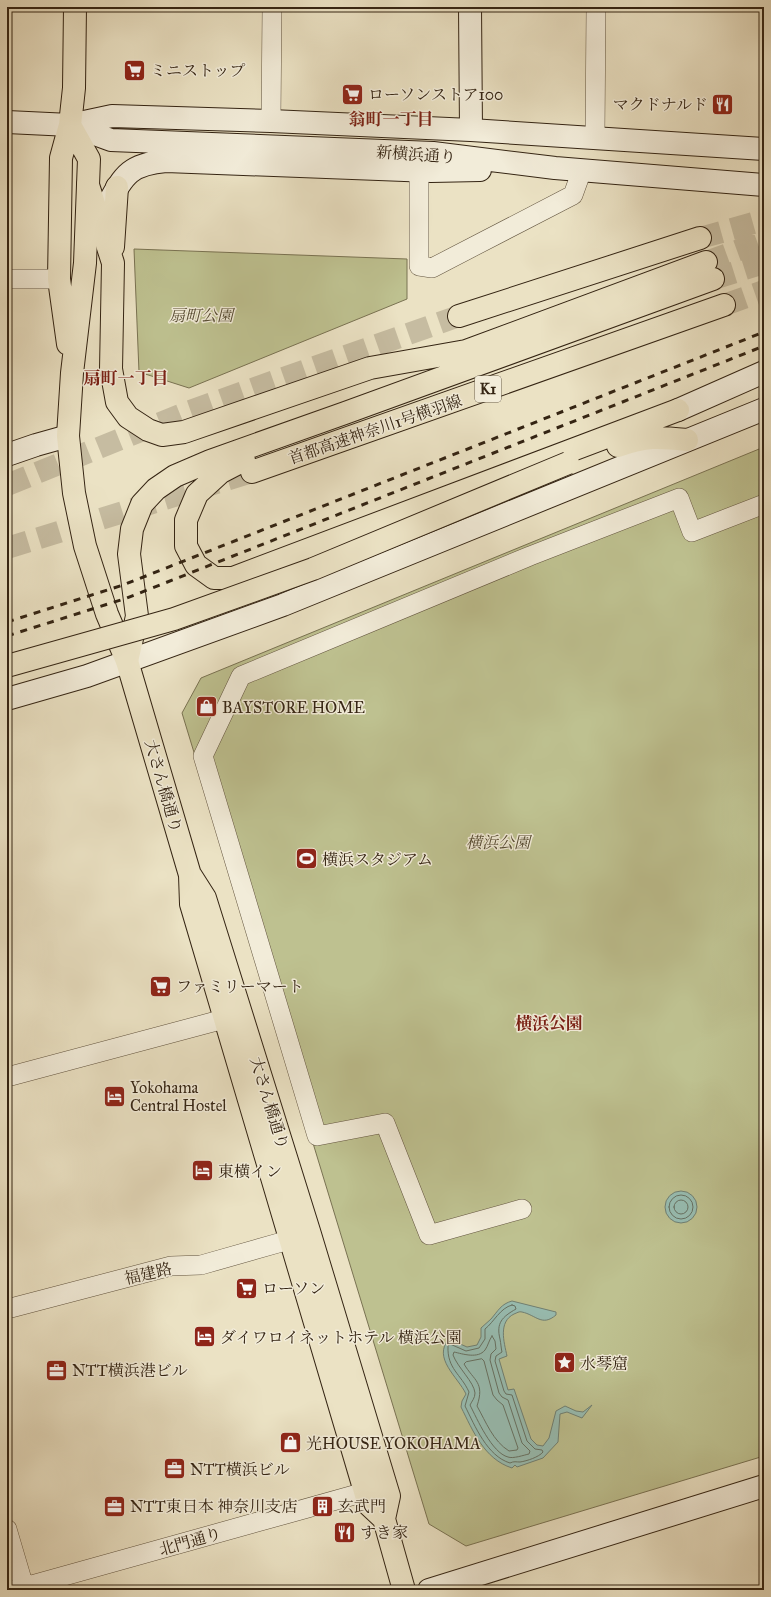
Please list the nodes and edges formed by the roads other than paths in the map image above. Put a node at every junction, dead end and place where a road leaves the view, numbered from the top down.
1 (75, 7) edge
2 (272, 7) edge
3 (470, 7) edge
4 (596, 7) edge
5 (271, 121) junction
6 (7, 122) edge
7 (70, 124) junction
8 (471, 130) junction
9 (595, 138) junction
10 (764, 149) edge
11 (555, 168) junction
12 (582, 170) junction
13 (420, 171) junction
14 (88, 185) junction
15 (764, 185) edge
16 (118, 186) junction
17 (99, 219) junction
18 (700, 238) tunnel mouth
19 (85, 263) junction
20 (113, 263) junction
21 (59, 279) junction
22 (7, 280) edge
23 (724, 305) tunnel mouth
24 (459, 316) tunnel mouth
25 (764, 372) edge
26 (72, 373) junction
27 (764, 409) edge
28 (678, 410) junction
29 (345, 413) junction
30 (68, 436) junction
31 (687, 440) junction
32 (7, 455) edge
33 (568, 463) junction
34 (252, 472) tunnel mouth
35 (764, 504) edge
36 (127, 661) junction
37 (7, 666) edge
38 (7, 698) edge
39 (190, 875) junction
40 (224, 1019) junction
41 (7, 1077) edge
42 (522, 1209) dead end
43 (290, 1240) junction
44 (7, 1309) edge
45 (764, 1486) edge
46 (366, 1492) junction
47 (384, 1518) junction
48 (7, 1529) edge
49 (21, 1589) edge
50 (404, 1590) edge
51 (429, 1590) edge

1 - 7 main road
2 - 5 street
3 - 8 street
4 - 9 street
5 - 7 street
5 - 8 street
6 - 7 street
7 - 11 street, 新横浜通り
7 - 14 main road
7 - 21 main road
8 - 9 street
9 - 10 street
11 - 12 street, 新横浜通り
11 - 13 street
12 - 13 street
12 - 15 street, 新横浜通り
13 - 16 street
14 - 17 main road
14 - 19 main road
16 - 17 street
16 - 20 main road
17 - 19 street
17 - 20 main road
18 - 24 main road
19 - 26 main road
20 - 29 main road
21 - 22 street
21 - 26 main road
23 - 34 main road, 首都高速神奈川1号横羽線 / K1
25 - 28 street
26 - 30 main road, 大さん橋通り
27 - 31 street
28 - 29 main road
28 - 33 main road
29 - 36 main road
30 - 32 street
30 - 36 main road, 大さん橋通り
31 - 33 main road
31 - 36 street
33 - 37 main road, bridge
35 - 42 street
36 - 38 street
36 - 39 main road, 大さん橋通り
39 - 40 main road, 大さん橋通り
39 - 47 main road, 大さん橋通り
40 - 41 street
40 - 43 main road, 大さん橋通り
43 - 44 street, 福建路
43 - 46 main road, 大さん橋通り
45 - 51 street
46 - 47 main road, 大さん橋通り
46 - 49 street, 北門通り
47 - 50 main road, 大さん橋通り
48 - 49 street

